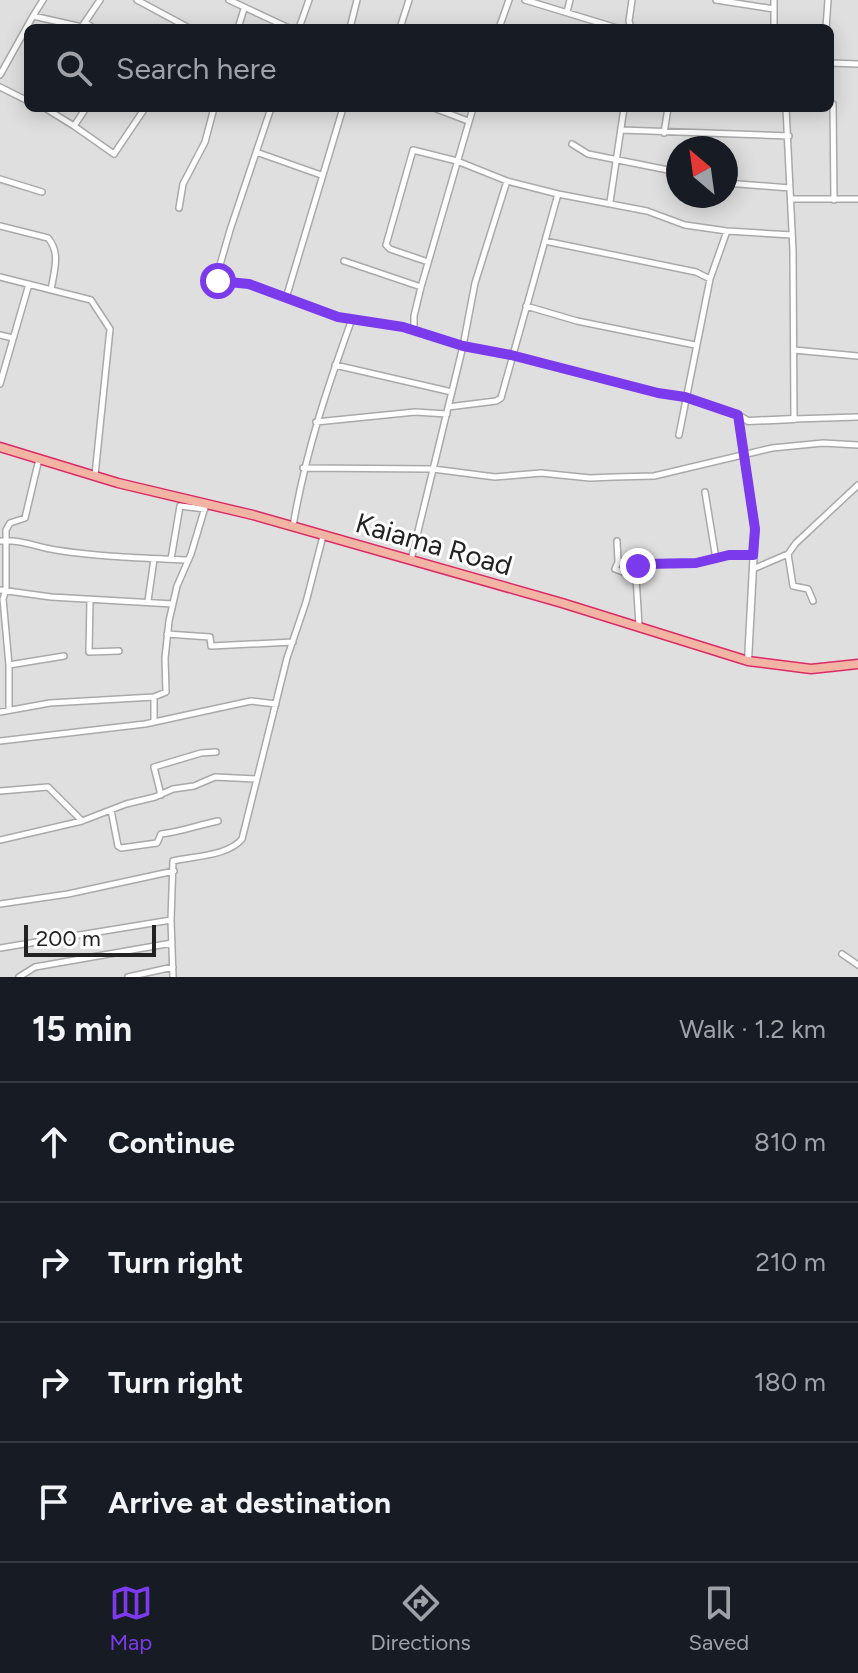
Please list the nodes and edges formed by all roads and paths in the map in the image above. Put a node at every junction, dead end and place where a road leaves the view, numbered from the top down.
1 (43, 0) edge
2 (100, 0) edge
3 (137, 0) edge
4 (229, 0) edge
5 (309, 0) edge
6 (357, 0) edge
7 (409, 0) edge
8 (509, 0) edge
9 (525, 0) edge
10 (570, 0) edge
11 (632, 0) edge
12 (716, 0) edge
13 (774, 0) edge
14 (828, 0) edge
15 (244, 9) junction
16 (774, 9) junction
17 (567, 12) junction
18 (254, 13) junction
19 (33, 16) junction
20 (241, 19) junction
21 (29, 24) edge
22 (77, 24) edge
23 (83, 24) edge
24 (182, 24) edge
25 (239, 24) edge
26 (280, 24) edge
27 (300, 24) edge
28 (351, 24) edge
29 (401, 24) edge
30 (500, 24) edge
31 (604, 24) edge
32 (630, 24) edge
33 (774, 24) edge
34 (826, 24) edge
35 (24, 32) edge
36 (834, 63) edge
37 (858, 64) edge
38 (0, 75) edge
39 (0, 87) edge
40 (24, 99) edge
41 (51, 112) edge
42 (83, 112) edge
43 (142, 112) edge
44 (213, 112) edge
45 (270, 112) edge
46 (342, 112) edge
47 (444, 112) edge
48 (471, 112) edge
49 (623, 112) edge
50 (667, 112) edge
51 (786, 112) edge
52 (833, 112) edge
53 (468, 121) junction
54 (74, 126) junction
55 (621, 130) junction
56 (664, 133) junction
57 (789, 136) junction
58 (572, 144) dead end
59 (256, 152) junction
60 (457, 161) junction
61 (617, 161) junction
62 (666, 170) edge
63 (321, 175) junction
64 (0, 179) edge
65 (507, 181) junction
66 (738, 184) edge
67 (790, 188) junction
68 (42, 192) dead end
69 (558, 194) junction
70 (791, 199) junction
71 (858, 199) edge
72 (834, 200) junction
73 (610, 202) junction
74 (179, 208) dead end
75 (0, 226) edge
76 (727, 231) junction
77 (792, 235) junction
78 (545, 241) junction
79 (344, 261) dead end
80 (428, 262) junction
81 (0, 277) edge
82 (710, 279) junction
83 (29, 284) junction
84 (421, 287) junction
85 (51, 290) junction
86 (286, 298) junction
87 (526, 306) junction
88 (352, 319) junction
89 (414, 330) junction
90 (0, 335) edge
91 (13, 338) junction
92 (695, 345) junction
93 (463, 346) junction
94 (794, 350) junction
95 (511, 355) junction
96 (858, 356) edge
97 (335, 365) junction
98 (0, 384) edge
99 (452, 392) junction
100 (685, 397) junction
101 (448, 410) junction
102 (738, 415) junction
103 (858, 417) edge
104 (794, 419) junction
105 (315, 422) junction
106 (679, 435) dead end
107 (858, 445) edge
108 (0, 447) edge
109 (742, 453) junction
110 (40, 458) junction
111 (303, 468) junction
112 (433, 469) junction
113 (95, 475) junction
114 (858, 485) edge
115 (705, 492) dead end
116 (205, 506) junction
117 (293, 526) junction
118 (323, 536) junction
119 (4, 541) edge
120 (617, 541) dead end
121 (788, 554) junction
122 (753, 555) junction
123 (154, 559) junction
124 (171, 559) junction
125 (716, 559) junction
126 (188, 560) junction
127 (411, 560) junction
128 (618, 562) junction
129 (638, 566) junction
130 (753, 569) junction
131 (636, 577) junction
132 (3, 590) edge
133 (90, 600) junction
134 (148, 601) junction
135 (813, 601) dead end
136 (173, 604) junction
137 (2, 622) edge
138 (639, 626) junction
139 (167, 634) junction
140 (293, 642) junction
141 (119, 651) dead end
142 (64, 656) dead end
143 (748, 661) junction
144 (858, 664) edge
145 (9, 665) junction
146 (154, 697) junction
147 (276, 704) junction
148 (9, 710) junction
149 (0, 712) edge
150 (154, 721) junction
151 (0, 741) edge
152 (216, 752) dead end
153 (257, 779) junction
154 (0, 791) edge
155 (161, 795) junction
156 (111, 810) junction
157 (82, 821) junction
158 (218, 821) dead end
159 (0, 840) edge
160 (174, 871) junction
161 (0, 904) edge
162 (171, 920) junction
163 (172, 943) junction
164 (0, 948) edge
165 (842, 954) dead end
166 (858, 965) edge
167 (173, 967) junction
168 (19, 977) edge
169 (128, 977) edge
170 (173, 977) edge

1 - 19 street
2 - 23 street
3 - 24 street
4 - 15 street
5 - 27 street
6 - 28 street
7 - 29 street
8 - 30 street
9 - 17 street
10 - 17 street
11 - 32 street
12 - 16 street
13 - 16 street
14 - 34 street
15 - 18 street
15 - 20 street
16 - 33 street
17 - 31 street
18 - 20 street
18 - 26 street
19 - 21 street
19 - 22 street
20 - 25 street
35 - 38 street
36 - 37 street
39 - 40 street
41 - 54 street
42 - 54 street
43 - 54 street
44 - 74 street
45 - 59 street
46 - 63 street
47 - 53 street
48 - 53 street
49 - 55 street
50 - 56 street
51 - 57 street
52 - 72 street
53 - 60 street
55 - 56 street
55 - 61 street
56 - 57 street
57 - 67 street
58 - 61 street
59 - 63 street
59 - 86 street
60 - 65 street
60 - 80 street
60 - 80 street
61 - 62 street
61 - 73 street
63 - 86 street
64 - 68 street
65 - 69 street
65 - 93 street
66 - 67 street
67 - 70 street
69 - 73 street
69 - 78 street
70 - 72 street
70 - 77 street
71 - 72 street
73 - 76 street
75 - 85 street
76 - 77 street
76 - 82 street
77 - 94 street
78 - 82 street
78 - 87 street
79 - 84 street
80 - 84 street
81 - 83 street
82 - 92 street
83 - 85 street
83 - 91 street
84 - 89 street
85 - 113 street
86 - 88 street
87 - 92 street
87 - 95 street
88 - 89 street
88 - 97 street
89 - 93 street
90 - 91 street
91 - 98 street
92 - 100 street
93 - 95 street
93 - 99 street
94 - 96 street
94 - 104 street
95 - 100 street
95 - 101 street
97 - 99 street
97 - 105 street
99 - 101 street
100 - 102 street
100 - 106 street
101 - 105 street
101 - 112 street
102 - 104 street
102 - 109 street
103 - 104 street
105 - 111 street
107 - 109 street
108 - 110 highway, Kaiama Road
109 - 112 street
109 - 122 street
110 - 113 highway, Kaiama Road
110 - 119 street
111 - 112 street
111 - 117 street
112 - 127 street
113 - 116 highway, Kaiama Road
114 - 121 street
115 - 125 street
116 - 117 highway, Kaiama Road
116 - 124 street
116 - 126 street
117 - 118 highway, Kaiama Road
118 - 127 highway, Kaiama Road
118 - 140 street
119 - 123 street
119 - 132 street
120 - 128 street
121 - 130 street
121 - 135 street
122 - 125 street
122 - 130 street
123 - 124 street
123 - 134 street
124 - 126 street
125 - 129 street
126 - 136 street
127 - 138 highway, Kaiama Road
128 - 129 street
128 - 131 street
129 - 131 street
130 - 143 street
131 - 138 street
132 - 133 street
132 - 137 street
133 - 134 street
133 - 141 street
134 - 136 street
136 - 139 street
137 - 145 street
138 - 143 highway, Kaiama Road
139 - 140 street
139 - 146 street
140 - 147 street
142 - 145 street
143 - 144 highway, Kaiama Road
145 - 148 street
146 - 148 street
146 - 150 street
147 - 150 street
147 - 153 street
148 - 149 street
150 - 151 street
152 - 155 street
153 - 155 street
153 - 160 street
154 - 157 street
155 - 156 street
156 - 157 street
156 - 158 street
157 - 159 street
160 - 161 street
160 - 162 street
162 - 163 street
162 - 164 street
163 - 167 street
163 - 168 street
165 - 166 street
167 - 169 street
167 - 170 street

